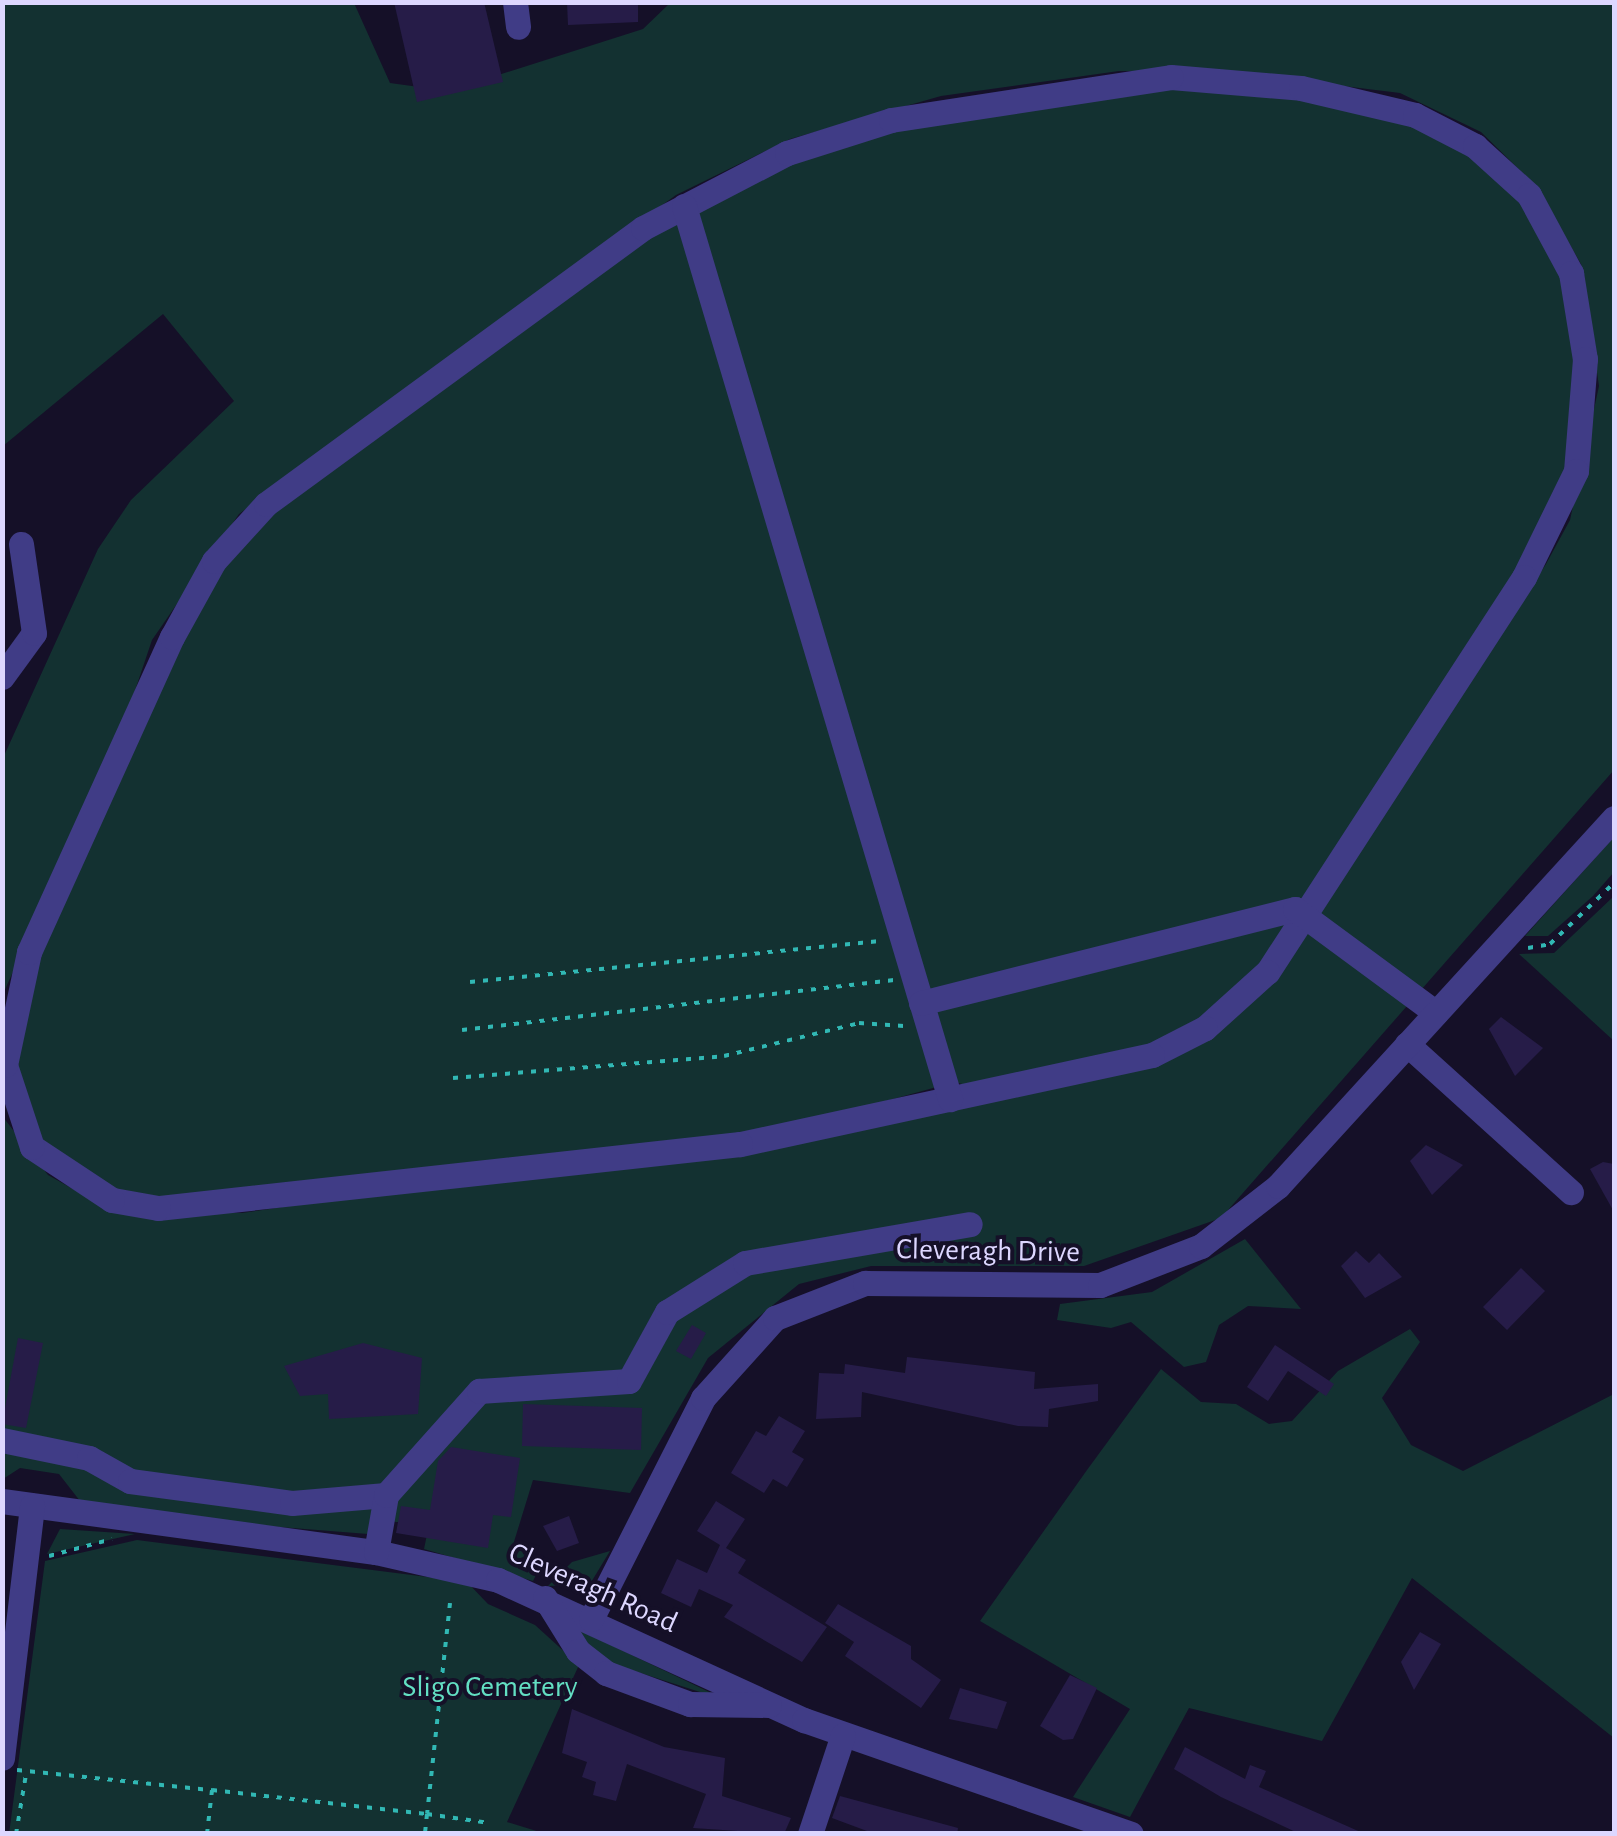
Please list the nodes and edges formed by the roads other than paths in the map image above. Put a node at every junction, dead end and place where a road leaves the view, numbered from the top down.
1 (684, 206) junction
2 (21, 544) dead end
3 (2, 676) edge
4 (1614, 818) edge
5 (1306, 916) junction
6 (1436, 1012) junction
7 (925, 1015) junction
8 (1407, 1044) junction
9 (950, 1099) junction
10 (1571, 1192) dead end
11 (970, 1224) dead end
12 (2, 1440) edge
13 (386, 1495) junction
14 (2, 1500) edge
15 (32, 1506) junction
16 (376, 1552) junction
17 (544, 1598) junction
18 (592, 1619) junction
19 (9, 1641) edge
20 (768, 1705) junction
21 (844, 1735) junction
22 (2, 1758) edge
23 (810, 1834) edge
24 (1131, 1834) edge

1 - 5 street
1 - 7 street
1 - 9 street
2 - 3 street
4 - 6 street, Cleveragh Drive
5 - 6 street
5 - 7 street
5 - 9 street
6 - 8 street, Cleveragh Drive
7 - 9 street
8 - 10 street
8 - 18 street, Cleveragh Drive
11 - 13 street
12 - 13 street
13 - 16 street
14 - 15 street, Cleveragh Road
15 - 16 street, Cleveragh Road
15 - 19 street
16 - 17 street, Cleveragh Road
17 - 18 street, Cleveragh Road
17 - 20 street
18 - 20 street, Cleveragh Road
19 - 22 street
20 - 21 street, Cleveragh Road
21 - 23 street
21 - 24 street, Cleveragh Road

